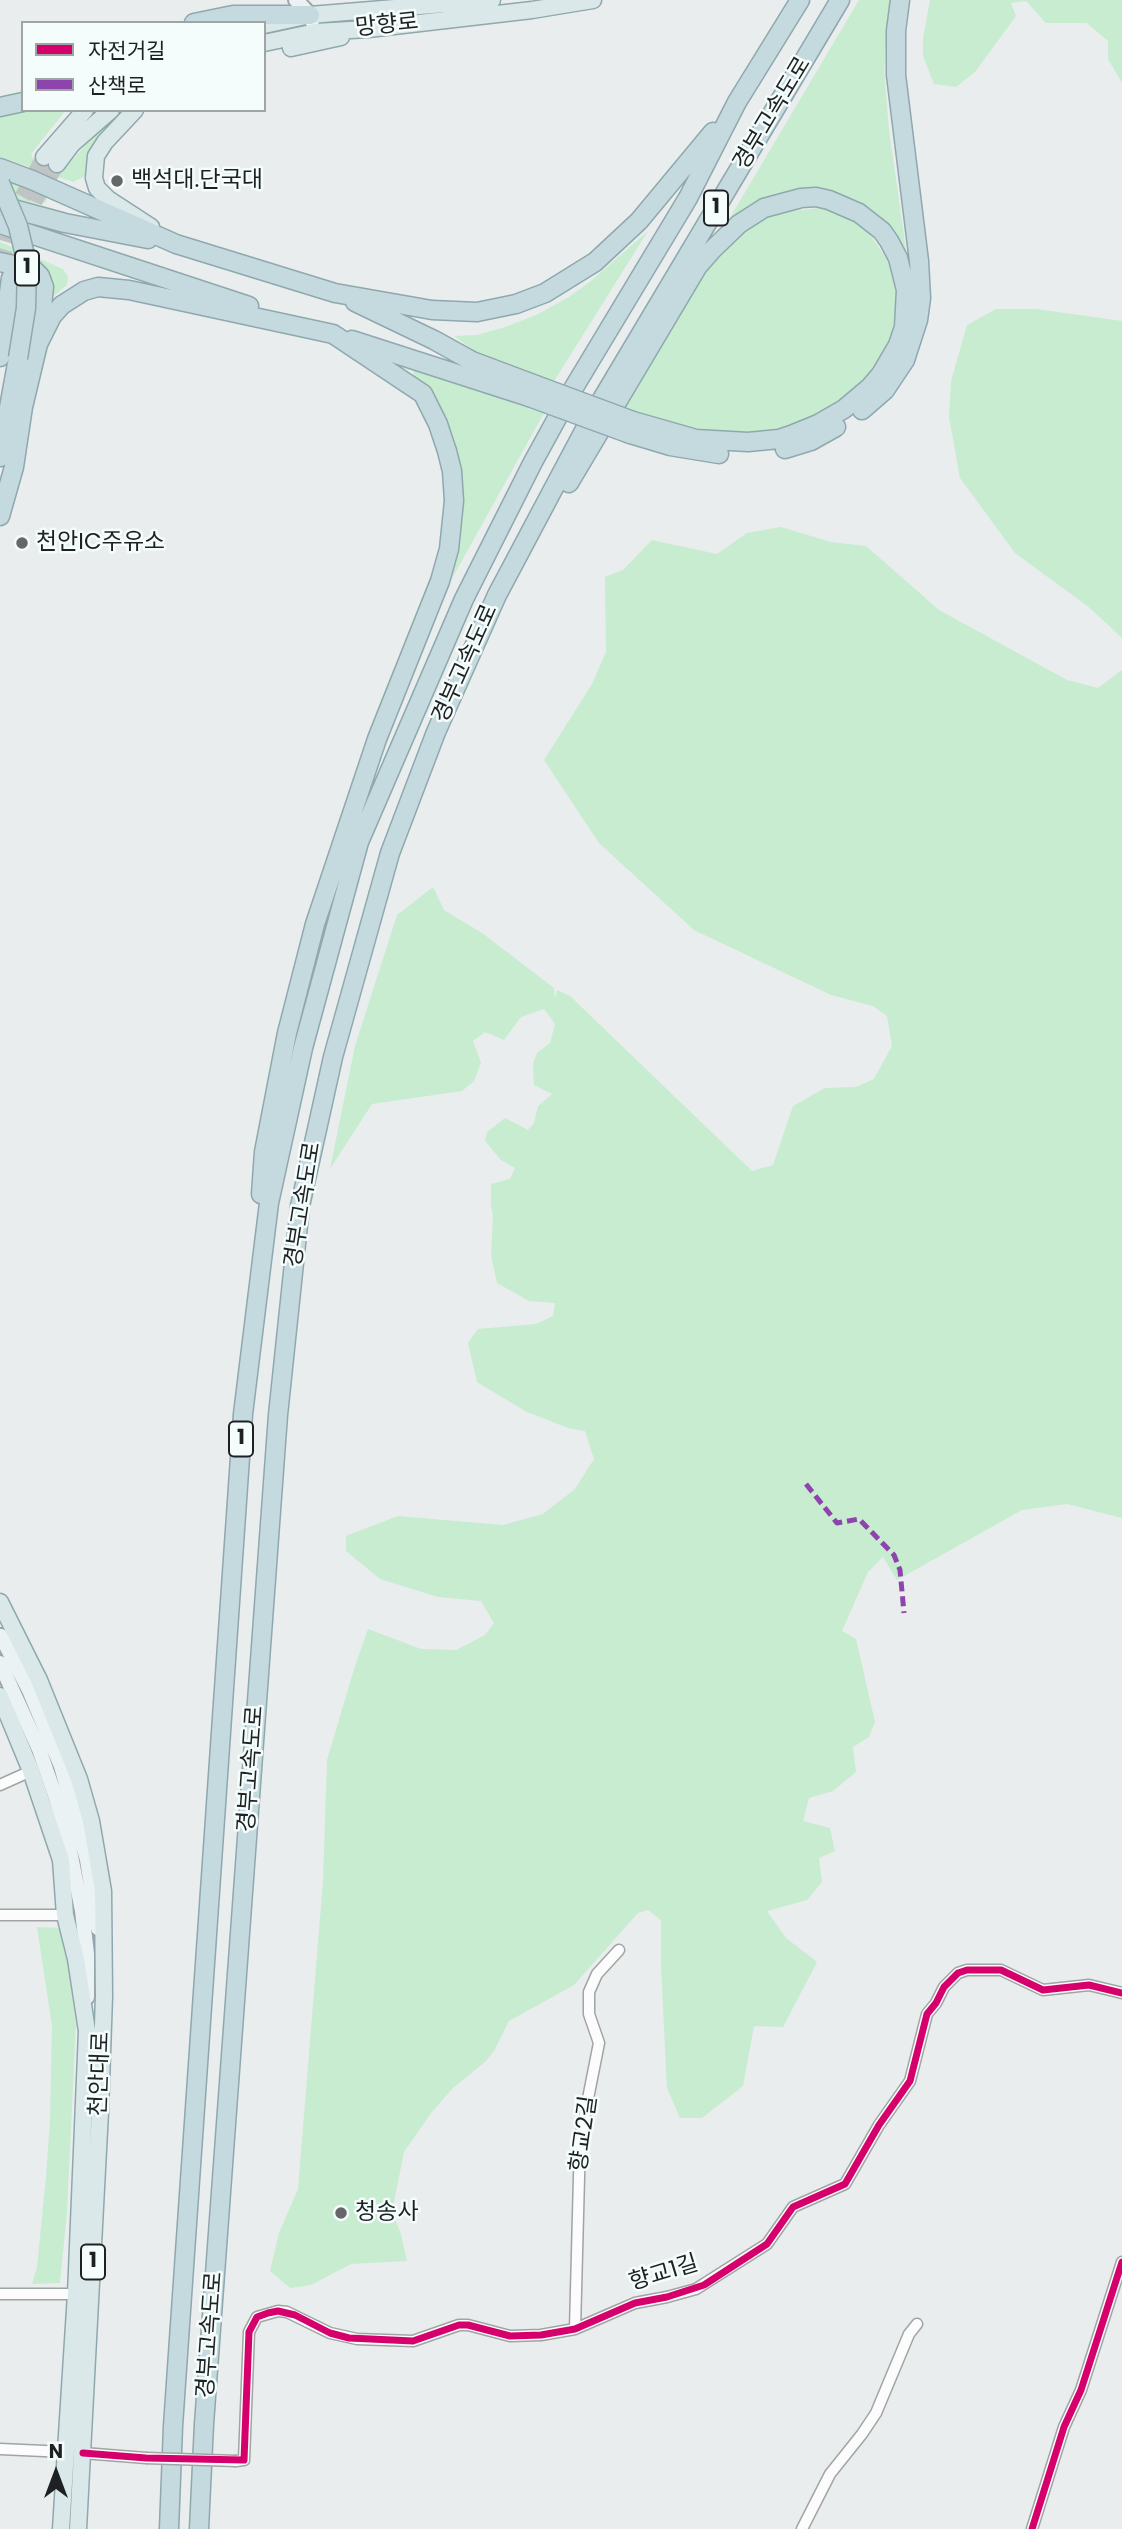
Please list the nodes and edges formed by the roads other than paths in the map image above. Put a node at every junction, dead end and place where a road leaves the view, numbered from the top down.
1 (247, 0) edge
2 (296, 0) edge
3 (492, 0) edge
4 (593, 0) edge
5 (800, 0) edge
6 (840, 0) edge
7 (900, 0) edge
8 (266, 15) edge
9 (200, 21) edge
10 (313, 24) junction
11 (368, 29) junction
12 (266, 42) edge
13 (266, 53) edge
14 (21, 102) edge
15 (737, 102) junction
16 (0, 107) edge
17 (84, 112) edge
18 (109, 112) edge
19 (133, 112) edge
20 (2, 172) edge
21 (0, 206) edge
22 (5, 227) edge
23 (176, 244) junction
24 (0, 262) edge
25 (11, 278) dead end
26 (335, 293) junction
27 (333, 334) junction
28 (38, 344) junction
29 (9, 357) edge
30 (532, 391) junction
31 (632, 427) junction
32 (0, 457) edge
33 (0, 516) edge
34 (497, 595) junction
35 (243, 1414) junction
36 (0, 1602) edge
37 (1, 1636) edge
38 (0, 1663) edge
39 (0, 1696) edge
40 (31, 1771) junction
41 (0, 1785) edge
42 (0, 1915) edge
43 (65, 1915) junction
44 (619, 1950) dead end
45 (1122, 1993) edge
46 (104, 1996) junction
47 (87, 2031) junction
48 (1122, 2262) edge
49 (0, 2294) edge
50 (76, 2294) junction
51 (917, 2324) dead end
52 (575, 2329) junction
53 (0, 2449) edge
54 (74, 2453) junction
55 (61, 2529) edge
56 (78, 2529) edge
57 (169, 2529) edge
58 (199, 2529) edge
59 (802, 2529) edge
60 (1032, 2529) edge

1 - 9 highway
2 - 10 main road
3 - 10 main road, 망향로
4 - 11 main road, 망향로
5 - 15 highway, 경부고속도로 / 1
6 - 34 highway, 경부고속도로 / 1
7 - 31 highway
8 - 9 highway
8 - 10 highway
10 - 11 main road, 망향로
10 - 12 main road, 망향로
11 - 13 main road
14 - 16 highway
15 - 26 highway
15 - 35 highway, 경부고속도로 / 1
17 - 18 main road
19 - 23 main road
20 - 23 highway
20 - 29 highway, 1, bridge
21 - 23 highway
22 - 27 highway
23 - 26 highway
24 - 28 highway
25 - 29 highway
26 - 30 highway
27 - 28 highway
27 - 30 highway
27 - 35 highway
28 - 33 highway
29 - 32 highway, 1
30 - 31 highway, bridge
31 - 34 highway
34 - 58 highway, 경부고속도로 / 1
35 - 57 highway, 경부고속도로 / 1
36 - 46 main road, 1
37 - 46 main road, 천안대로
38 - 47 main road, 천안대로
39 - 40 main road, 1
40 - 41 street
40 - 43 main road, 1
42 - 43 street
43 - 47 main road, 1
44 - 52 street, 향교2길
45 - 52 street, 향교1길
46 - 54 main road, 천안대로 / 1
47 - 50 main road, 천안대로 / 1
48 - 60 street
49 - 50 street
50 - 54 main road, 천안대로 / 1
51 - 59 street
52 - 54 street, 향교1길, bridge
53 - 54 street
54 - 55 main road, 천안대로
54 - 56 main road, 천안대로 / 1

